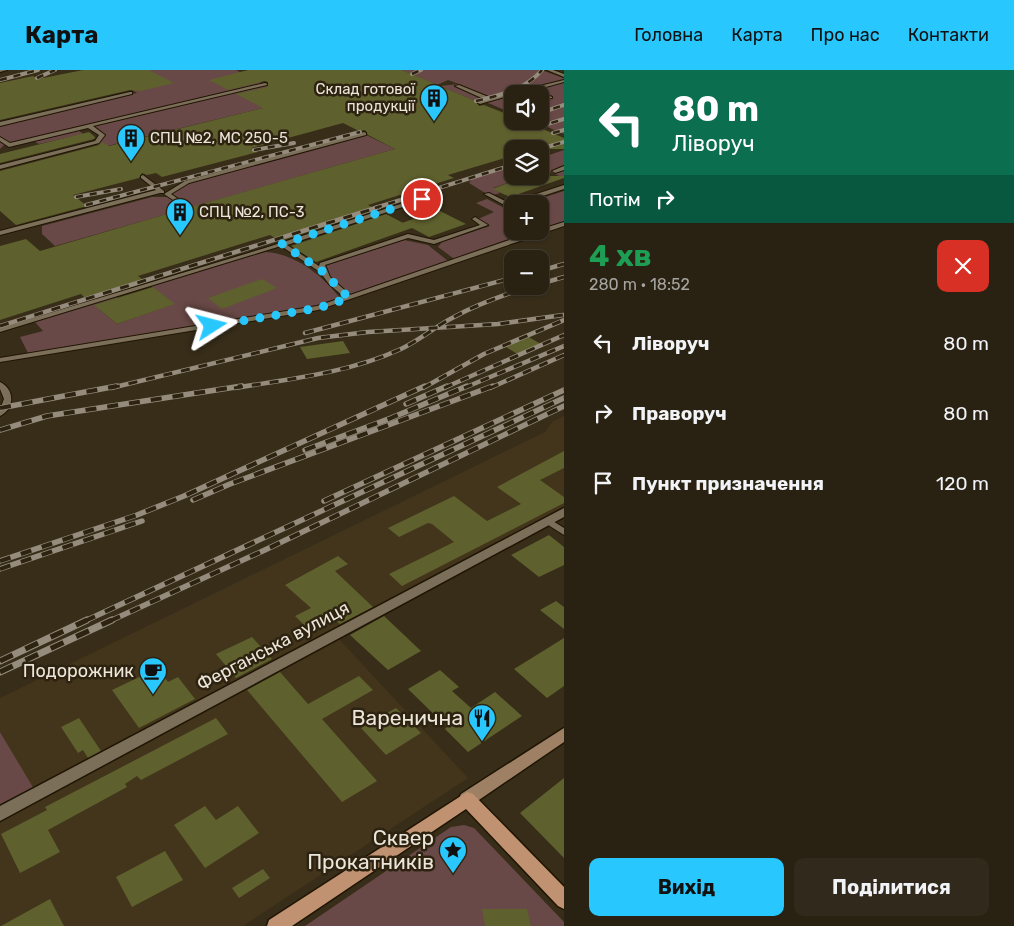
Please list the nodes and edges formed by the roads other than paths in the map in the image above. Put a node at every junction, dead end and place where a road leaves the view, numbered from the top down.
1 (5, 70) edge
2 (549, 70) edge
3 (0, 71) edge
4 (564, 76) edge
5 (564, 81) edge
6 (264, 84) dead end
7 (549, 85) edge
8 (457, 86) dead end
9 (130, 93) dead end
10 (504, 97) edge
11 (491, 100) junction
12 (480, 103) dead end
13 (0, 124) edge
14 (89, 126) junction
15 (364, 134) dead end
16 (0, 139) edge
17 (0, 167) edge
18 (564, 168) edge
19 (555, 171) dead end
20 (143, 176) dead end
21 (564, 187) edge
22 (160, 191) junction
23 (167, 194) junction
24 (487, 194) dead end
25 (541, 195) edge
26 (422, 199) dead end
27 (504, 203) edge
28 (186, 206) dead end
29 (475, 220) dead end
30 (564, 224) edge
31 (549, 228) edge
32 (0, 233) edge
33 (515, 240) edge
34 (282, 244) junction
35 (321, 270) junction
36 (349, 298) junction
37 (0, 330) edge
38 (0, 349) edge
39 (2, 359) edge
40 (0, 384) edge
41 (0, 414) edge
42 (564, 512) edge
43 (548, 520) junction
44 (564, 532) edge
45 (564, 734) edge
46 (467, 799) junction
47 (0, 814) edge
48 (564, 900) edge
49 (276, 926) edge

1 - 3 lane
2 - 4 lane
5 - 7 lane
6 - 14 lane
8 - 11 lane
9 - 13 lane
10 - 11 lane
11 - 12 lane
14 - 16 lane
14 - 17 lane
15 - 23 lane
18 - 19 lane
20 - 22 lane
21 - 25 lane
22 - 23 lane
22 - 32 lane
23 - 28 lane
24 - 27 lane
26 - 34 lane
29 - 35 lane
30 - 31 lane
33 - 36 lane
34 - 35 lane
34 - 37 lane
35 - 36 lane
36 - 39 lane
38 - 39 lane
40 - 41 lane
42 - 43 street, Ферганська вулиця
43 - 44 lane
43 - 47 street, Ферганська вулиця
45 - 46 main road
46 - 48 main road
46 - 49 main road

